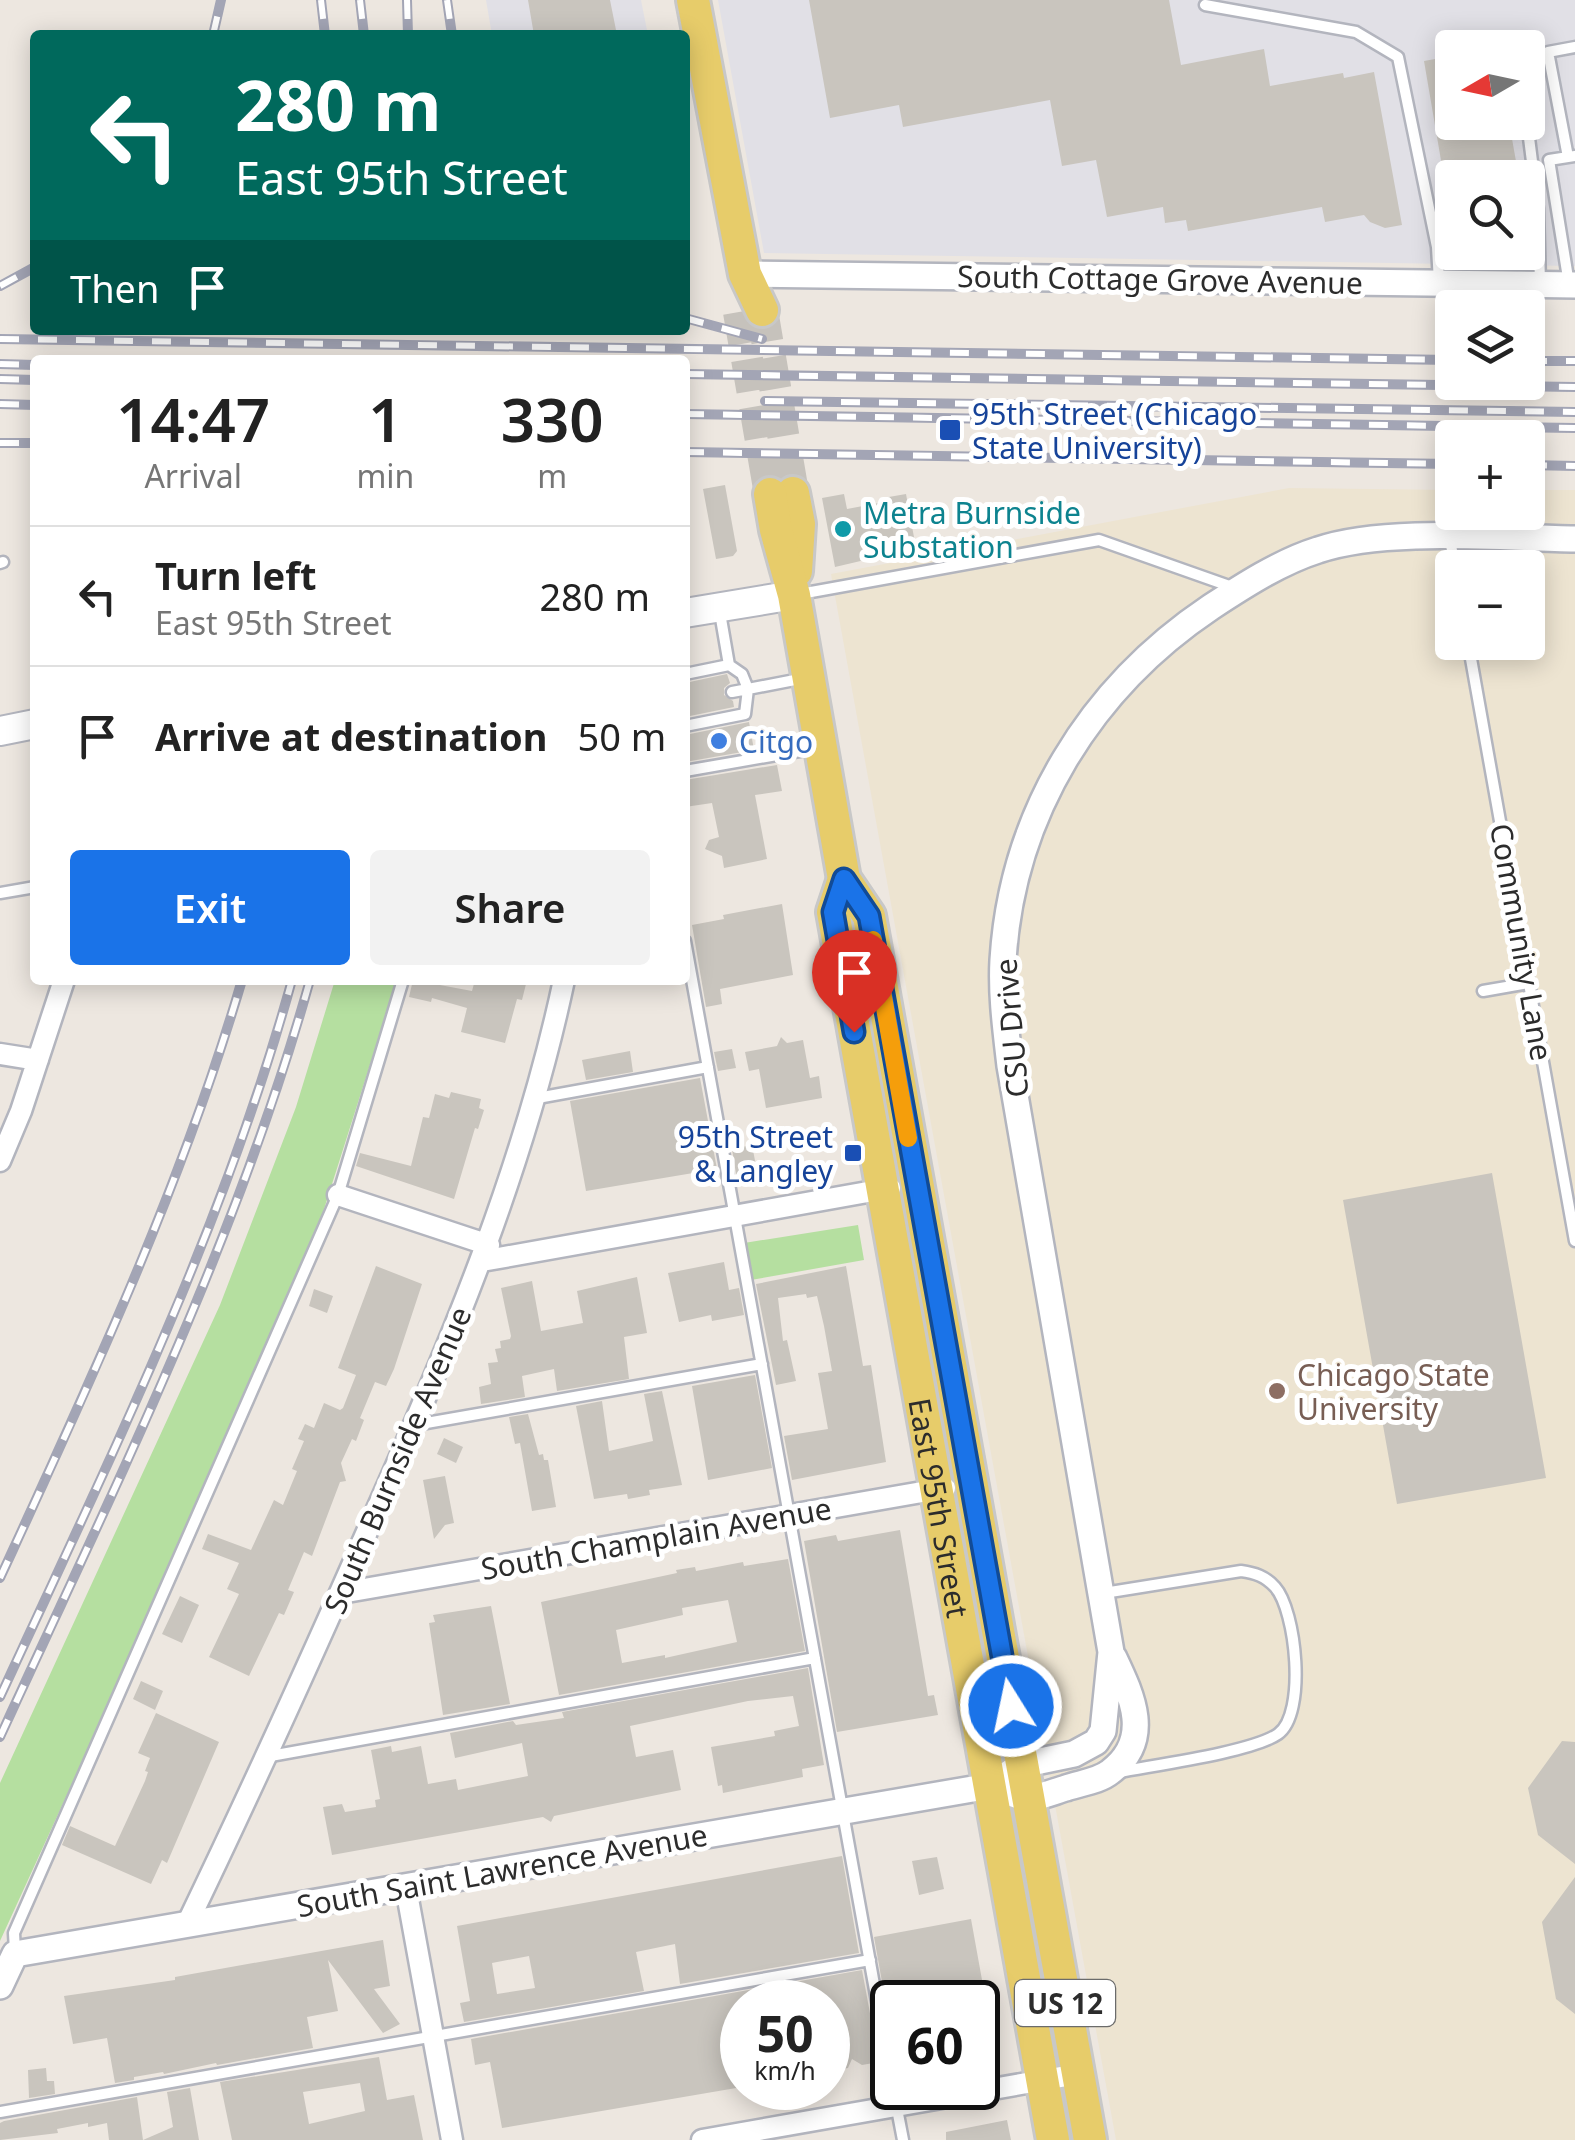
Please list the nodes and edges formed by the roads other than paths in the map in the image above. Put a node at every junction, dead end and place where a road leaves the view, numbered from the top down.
1 (693, 0) edge
2 (1205, 5) dead end
3 (1575, 47) edge
4 (1529, 140) edge
5 (1571, 156) edge
6 (745, 274) junction
7 (1439, 283) junction
8 (1540, 284) junction
9 (1572, 285) edge
10 (750, 311) tunnel mouth
11 (782, 493) tunnel mouth
12 (1450, 538) junction
13 (1575, 539) edge
14 (1452, 550) edge
15 (1238, 590) junction
16 (794, 595) junction
17 (719, 608) junction
18 (690, 612) edge
19 (1471, 660) edge
20 (729, 665) junction
21 (690, 673) edge
22 (808, 678) junction
23 (748, 689) junction
24 (732, 692) dead end
25 (30, 725) edge
26 (690, 725) edge
27 (0, 730) edge
28 (820, 748) junction
29 (690, 770) edge
30 (844, 879) junction
31 (30, 888) edge
32 (0, 893) edge
33 (690, 969) edge
34 (1529, 983) junction
35 (62, 985) edge
36 (401, 985) edge
37 (563, 985) edge
38 (1484, 992) dead end
39 (0, 1054) edge
40 (38, 1060) junction
41 (708, 1067) junction
42 (532, 1099) junction
43 (1575, 1152) edge
44 (1560, 1156) junction
45 (0, 1162) edge
46 (916, 1184) junction
47 (883, 1190) junction
48 (338, 1195) junction
49 (735, 1218) junction
50 (1575, 1241) edge
51 (486, 1253) junction
52 (762, 1364) junction
53 (414, 1424) junction
54 (971, 1483) junction
55 (936, 1490) junction
56 (789, 1516) junction
57 (341, 1592) junction
58 (1101, 1594) junction
59 (1112, 1652) junction
60 (815, 1658) junction
61 (263, 1757) junction
62 (1022, 1765) junction
63 (1108, 1774) junction
64 (990, 1786) junction
65 (1028, 1800) junction
66 (843, 1810) junction
67 (406, 1888) junction
68 (187, 1924) junction
69 (15, 1954) junction
70 (870, 1960) junction
71 (874, 1980) edge
72 (0, 1986) edge
73 (433, 2038) junction
74 (1078, 2074) junction
75 (1043, 2080) junction
76 (1000, 2083) edge
77 (870, 2098) edge
78 (897, 2110) edge
79 (0, 2112) edge
80 (452, 2140) edge
81 (702, 2140) edge
82 (903, 2140) edge
83 (1054, 2140) edge
84 (1090, 2140) edge

1 - 6 main road
2 - 7 lane
3 - 5 lane
4 - 8 lane
5 - 9 lane
6 - 7 street, South Cottage Grove Avenue
6 - 10 main road
7 - 8 street, South Cottage Grove Avenue
8 - 9 street, South Cottage Grove Avenue
11 - 16 main road, East 95th Street / US 12
12 - 13 street, CSU Drive
12 - 14 lane
12 - 15 street, CSU Drive
15 - 16 lane
15 - 58 street, CSU Drive
16 - 17 main road
16 - 22 main road, East 95th Street / US 12
17 - 18 main road
17 - 20 lane
19 - 34 lane, Community Lane
20 - 21 lane
20 - 23 lane
22 - 23 lane
22 - 28 main road, East 95th Street / US 12
23 - 24 lane
23 - 26 lane
25 - 27 main road
28 - 29 lane
28 - 30 main road, East 95th Street / US 12
30 - 46 main road, East 95th Street / US 12
30 - 47 main road, East 95th Street / US 12
31 - 32 lane
33 - 41 lane
34 - 38 lane
34 - 44 lane, Community Lane
35 - 40 street
36 - 48 lane
37 - 42 street, South Burnside Avenue
39 - 40 street
40 - 45 street
41 - 42 lane
41 - 49 lane
42 - 51 street, South Burnside Avenue
43 - 44 lane
44 - 50 lane, Community Lane
46 - 47 street
46 - 54 main road, East 95th Street / US 12
47 - 49 street
47 - 55 main road, East 95th Street / US 12
48 - 51 street
48 - 69 lane
49 - 51 street
49 - 52 lane
51 - 53 street, South Burnside Avenue
52 - 53 lane
52 - 56 lane
53 - 57 street, South Burnside Avenue
54 - 55 street, South Champlain Avenue
54 - 62 main road, East 95th Street / US 12
55 - 56 street, South Champlain Avenue
55 - 64 main road, East 95th Street / US 12
56 - 57 street, South Champlain Avenue
56 - 60 lane
57 - 61 street, South Burnside Avenue
58 - 59 street, CSU Drive
58 - 63 lane
59 - 62 street
59 - 63 street
60 - 61 lane
60 - 66 lane
61 - 68 street, South Burnside Avenue
62 - 64 street
62 - 65 main road, East 95th Street / US 12
63 - 65 street
64 - 65 street
64 - 66 street, South Saint Lawrence Avenue
64 - 75 main road, East 95th Street / US 12
65 - 74 main road, East 95th Street / US 12
66 - 67 street, South Saint Lawrence Avenue
66 - 70 lane
67 - 68 street, South Saint Lawrence Avenue
67 - 73 street
68 - 69 street, South Saint Lawrence Avenue
69 - 72 street
70 - 71 lane
70 - 73 lane
73 - 79 lane
73 - 80 street
74 - 75 street
74 - 84 main road, East 95th Street / US 12
75 - 76 street
75 - 83 main road, East 95th Street / US 12
77 - 81 street
78 - 82 lane

